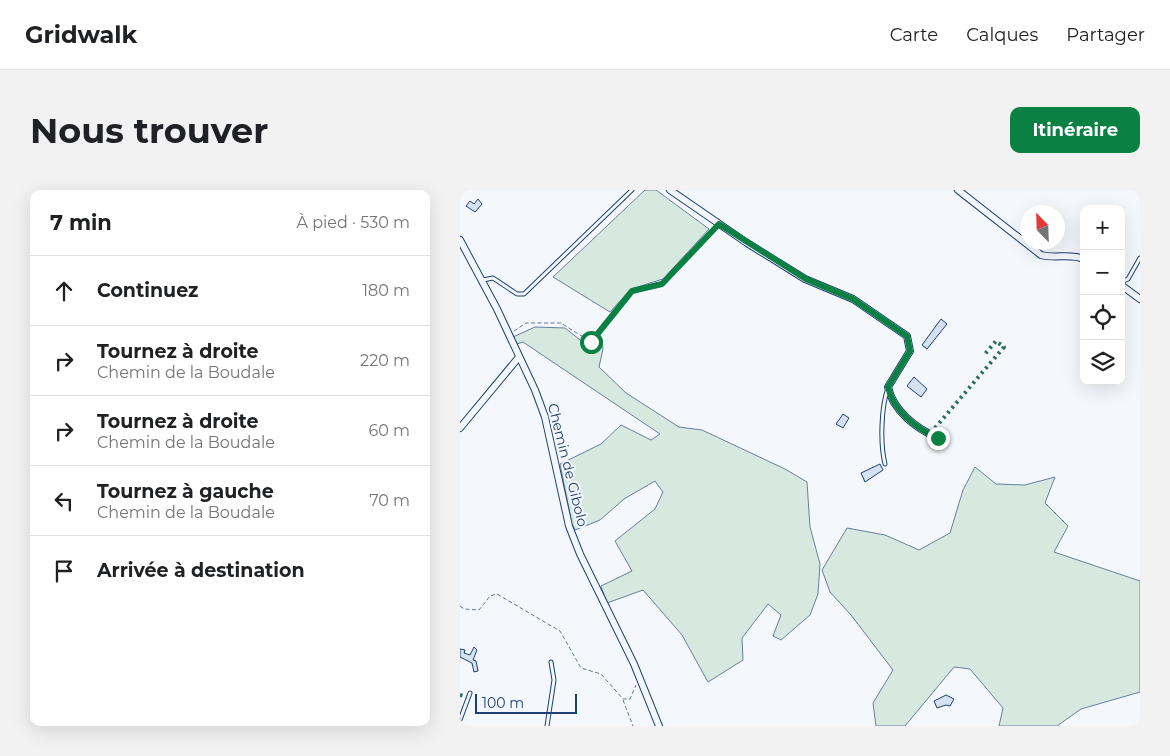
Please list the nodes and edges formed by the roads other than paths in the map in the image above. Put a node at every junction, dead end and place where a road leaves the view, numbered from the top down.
1 (632, 190) edge
2 (670, 190) edge
3 (958, 190) edge
4 (460, 240) edge
5 (1080, 258) edge
6 (1140, 258) edge
7 (482, 280) junction
8 (1125, 281) edge
9 (1125, 286) edge
10 (1140, 299) edge
11 (519, 357) junction
12 (888, 387) junction
13 (460, 428) edge
14 (938, 438) dead end
15 (885, 464) dead end
16 (551, 662) dead end
17 (470, 693) dead end
18 (460, 720) edge
19 (547, 726) edge
20 (659, 726) edge

1 - 7 lane
2 - 12 street
3 - 5 street
4 - 7 street, Chemin de Gibolo
6 - 8 lane
7 - 11 street, Chemin de Gibolo
9 - 10 street
11 - 13 street
11 - 20 street, Chemin de Gibolo
12 - 14 street
12 - 15 lane
16 - 19 lane
17 - 18 lane

